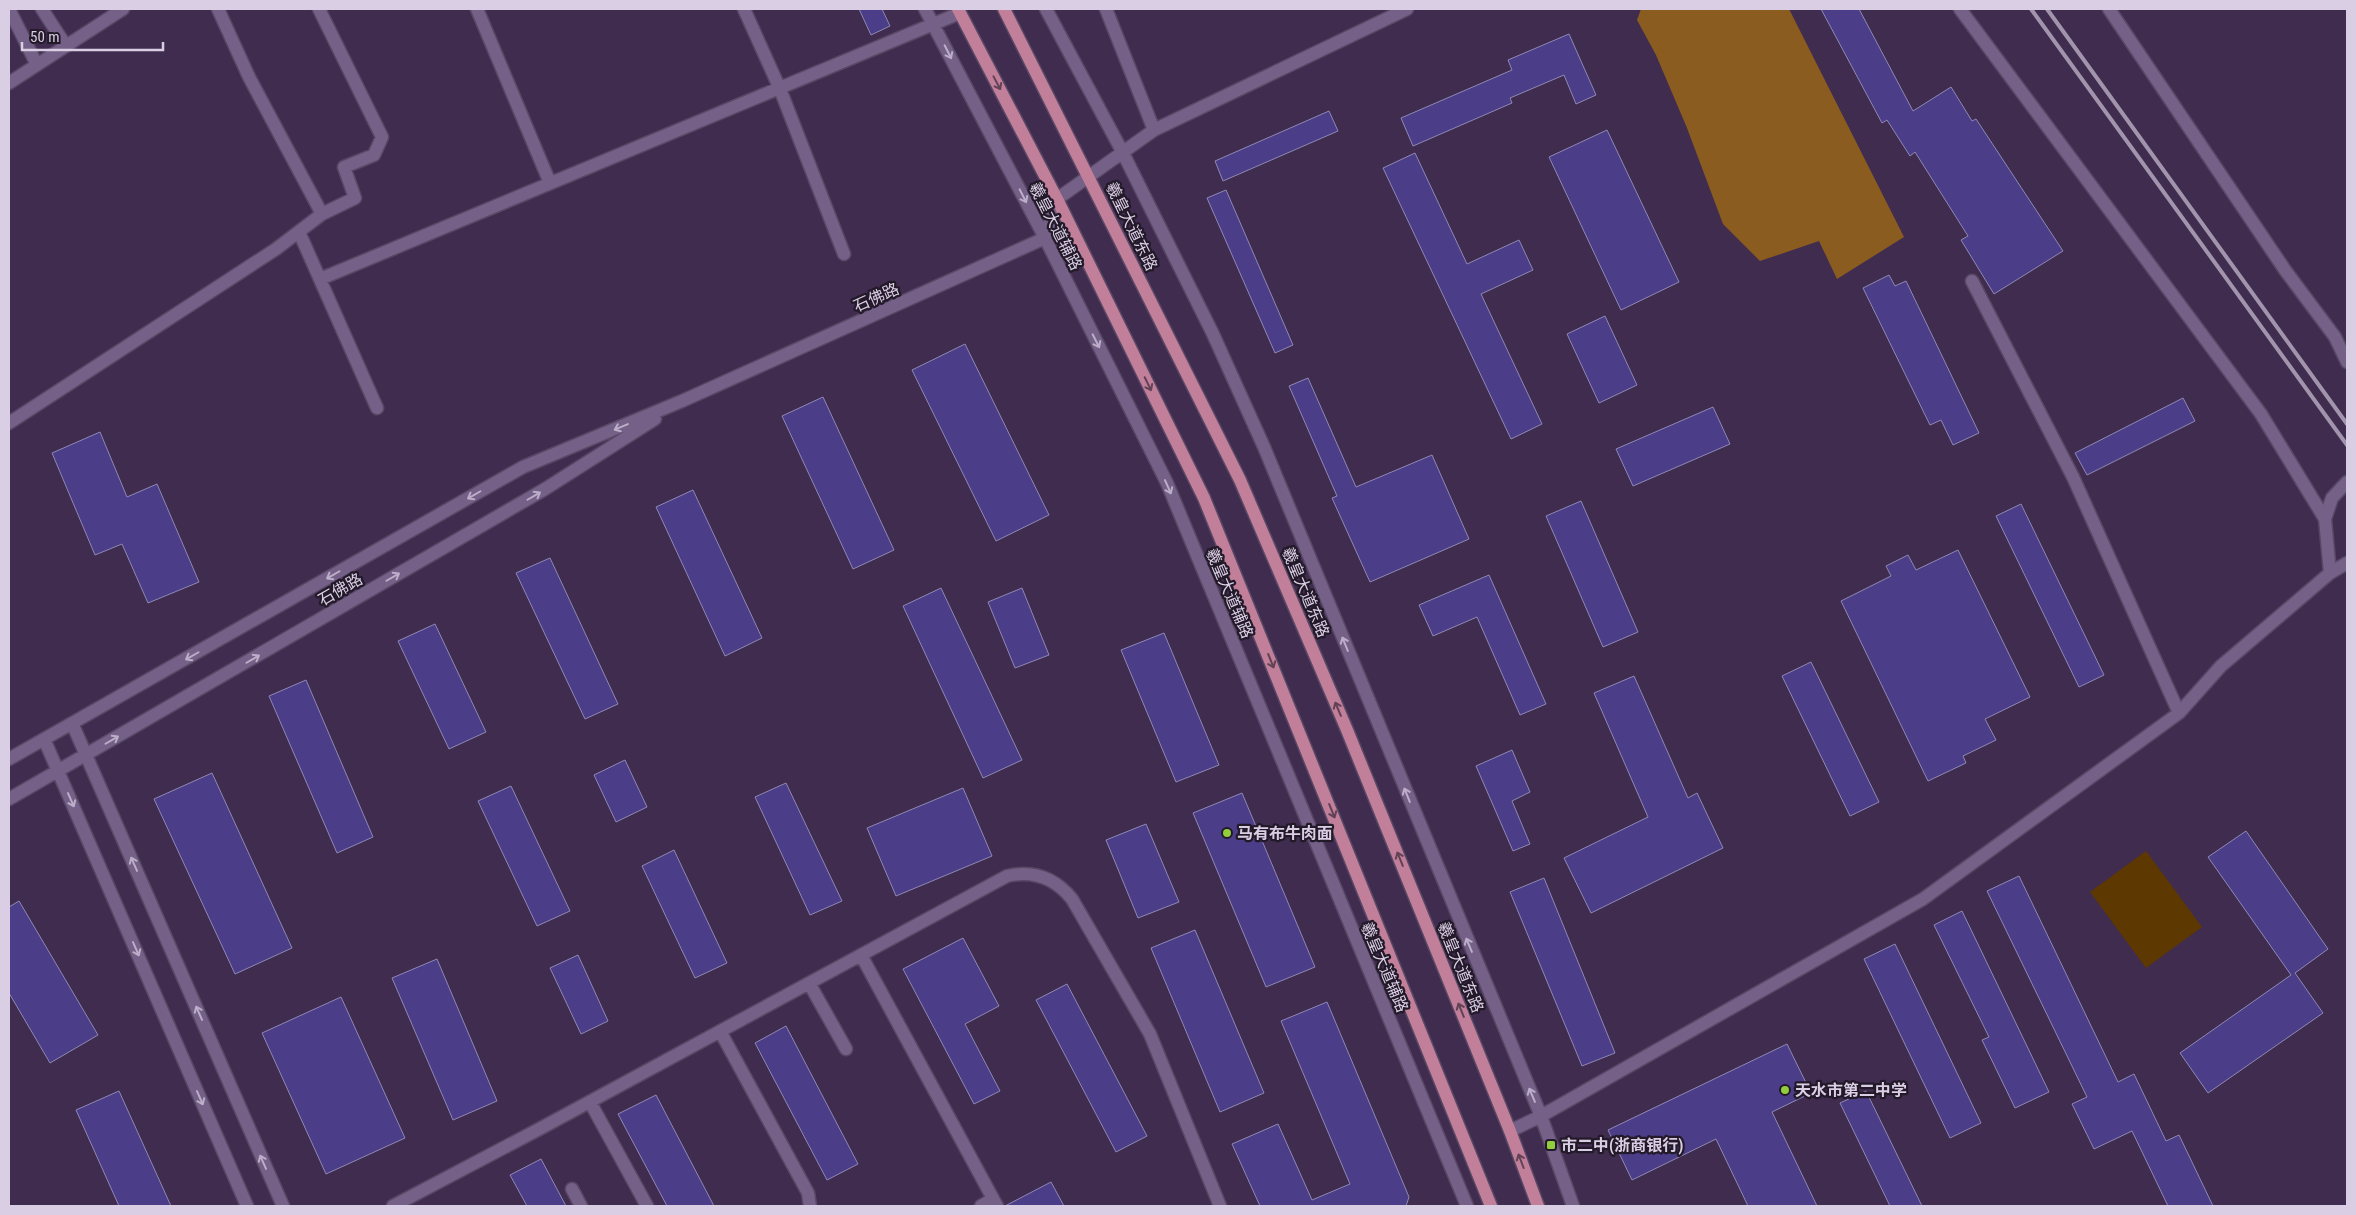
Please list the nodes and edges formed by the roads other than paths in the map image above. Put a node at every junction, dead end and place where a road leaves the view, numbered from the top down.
1 (9, 9) edge
2 (42, 9) edge
3 (123, 9) edge
4 (218, 9) edge
5 (319, 9) edge
6 (476, 9) edge
7 (744, 9) edge
8 (925, 9) edge
9 (1004, 9) edge
10 (1046, 9) edge
11 (1106, 9) edge
12 (1408, 9) edge
13 (1960, 9) edge
14 (2109, 9) edge
15 (959, 11) edge
16 (934, 25) junction
17 (66, 46) junction
18 (37, 64) junction
19 (9, 83) edge
20 (780, 88) junction
21 (1154, 130) junction
22 (1123, 153) junction
23 (1090, 176) junction
24 (550, 184) junction
25 (1057, 199) junction
26 (322, 214) junction
27 (299, 232) junction
28 (1045, 238) junction
29 (844, 254) dead end
30 (320, 279) junction
31 (1972, 281) dead end
32 (2347, 362) edge
33 (682, 401) junction
34 (377, 408) dead end
35 (9, 423) edge
36 (2347, 482) edge
37 (2325, 520) junction
38 (2347, 563) edge
39 (2330, 573) junction
40 (2179, 713) junction
41 (72, 723) junction
42 (44, 740) junction
43 (86, 755) junction
44 (9, 759) edge
45 (58, 771) junction
46 (9, 799) edge
47 (861, 955) junction
48 (809, 983) junction
49 (720, 1032) junction
50 (846, 1049) dead end
51 (590, 1102) junction
52 (1540, 1116) junction
53 (1510, 1131) junction
54 (572, 1189) dead end
55 (995, 1203) edge
56 (248, 1206) edge
57 (283, 1206) edge
58 (393, 1206) edge
59 (580, 1206) edge
60 (647, 1206) edge
61 (810, 1206) edge
62 (981, 1206) edge
63 (1220, 1206) edge
64 (1467, 1206) edge
65 (1491, 1206) edge
66 (1538, 1206) edge
67 (1573, 1206) edge

1 - 18 street
2 - 17 street
3 - 17 street
4 - 26 street
5 - 26 street
6 - 24 street
7 - 20 street
8 - 16 street, 羲皇大道辅路
9 - 23 main road, 羲皇大道东路
10 - 22 street
11 - 21 street
12 - 21 street
13 - 37 street
14 - 32 street
15 - 16 street
15 -> 25 main road
16 - 20 street
16 -> 28 street, 羲皇大道辅路
17 - 18 street
18 - 19 street
20 - 24 street
20 - 29 street
21 - 22 street
22 - 23 street
52 -> 22 street
23 - 25 street
53 -> 23 main road, 羲皇大道东路
24 - 30 street
25 - 28 street
25 -> 65 main road
26 - 27 street
27 - 30 street
27 - 35 street
28 - 33 street, 石佛路
28 -> 64 street, 羲皇大道辅路
30 - 34 street
31 - 40 street
33 -> 41 street, 石佛路
43 -> 33 street, 石佛路
36 - 37 street
37 - 39 street
38 - 39 street
39 - 40 street
40 - 52 street
41 - 42 street, 石佛路
41 - 43 street
42 - 44 street, 石佛路
42 - 45 street
43 - 45 street, 石佛路
57 -> 43 street
45 - 46 street, 石佛路
45 -> 56 street
47 - 48 street
47 - 55 street
47 - 63 street
48 - 49 street
48 - 50 street
49 - 51 street
49 - 61 street
51 - 58 street
51 - 60 street
52 - 53 street
52 - 67 street
66 -> 53 main road, 羲皇大道东路
54 - 59 street
55 - 62 street

